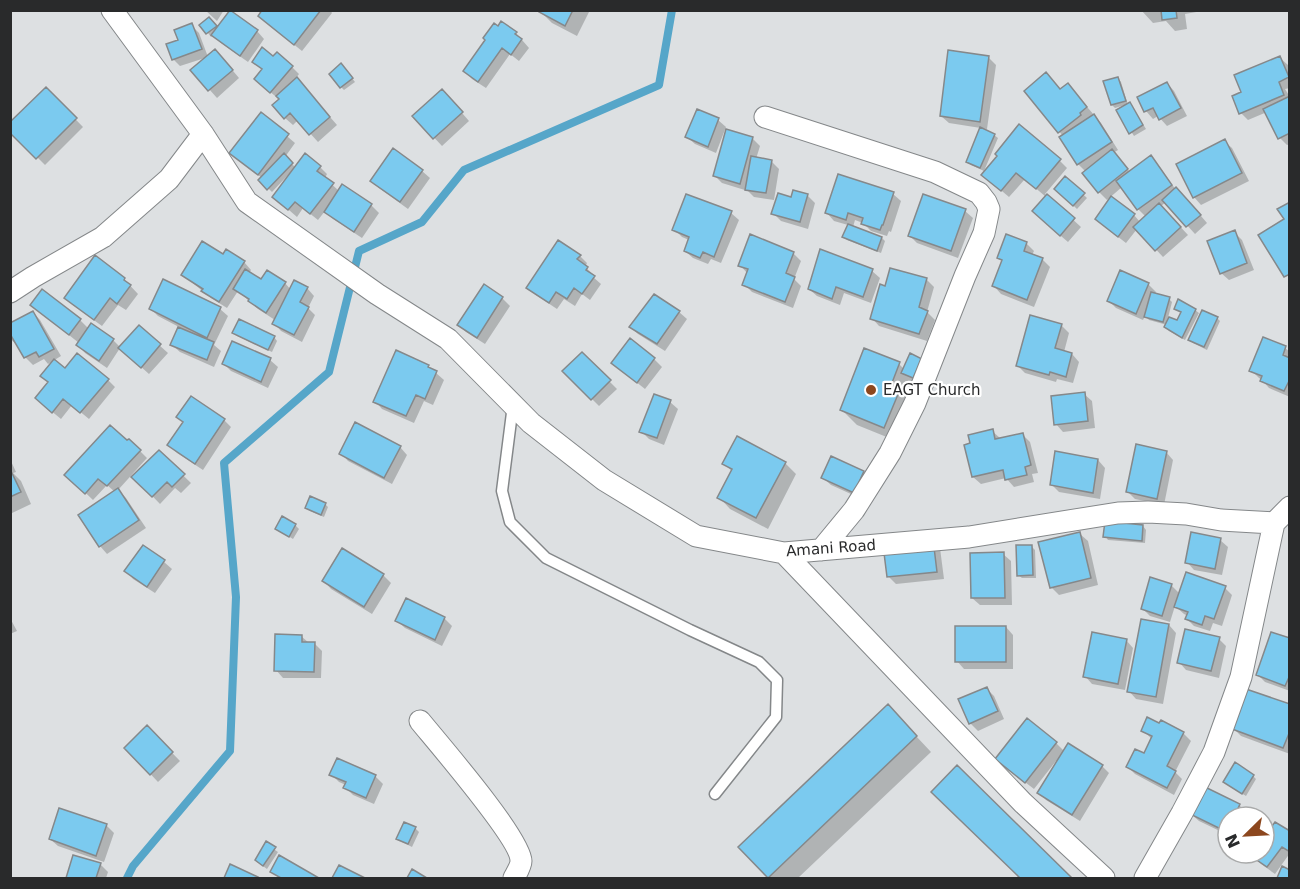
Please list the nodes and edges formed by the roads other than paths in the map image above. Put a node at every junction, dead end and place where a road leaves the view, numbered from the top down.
1 (112, 10) edge
2 (765, 117) dead end
3 (203, 134) junction
4 (10, 292) edge
5 (513, 405) junction
6 (1290, 507) edge
7 (1274, 523) junction
8 (820, 550) junction
9 (784, 553) junction
10 (420, 721) dead end
11 (715, 794) dead end
12 (514, 879) edge
13 (1104, 879) edge
14 (1145, 879) edge

1 - 3 street, Amani Road
2 - 8 street
3 - 4 street
3 - 5 street, Amani Road
5 - 9 street, Amani Road
5 - 11 lane
6 - 7 street
7 - 8 street, Amani Road
7 - 14 street
8 - 9 street, Amani Road
9 - 13 street
10 - 12 street

